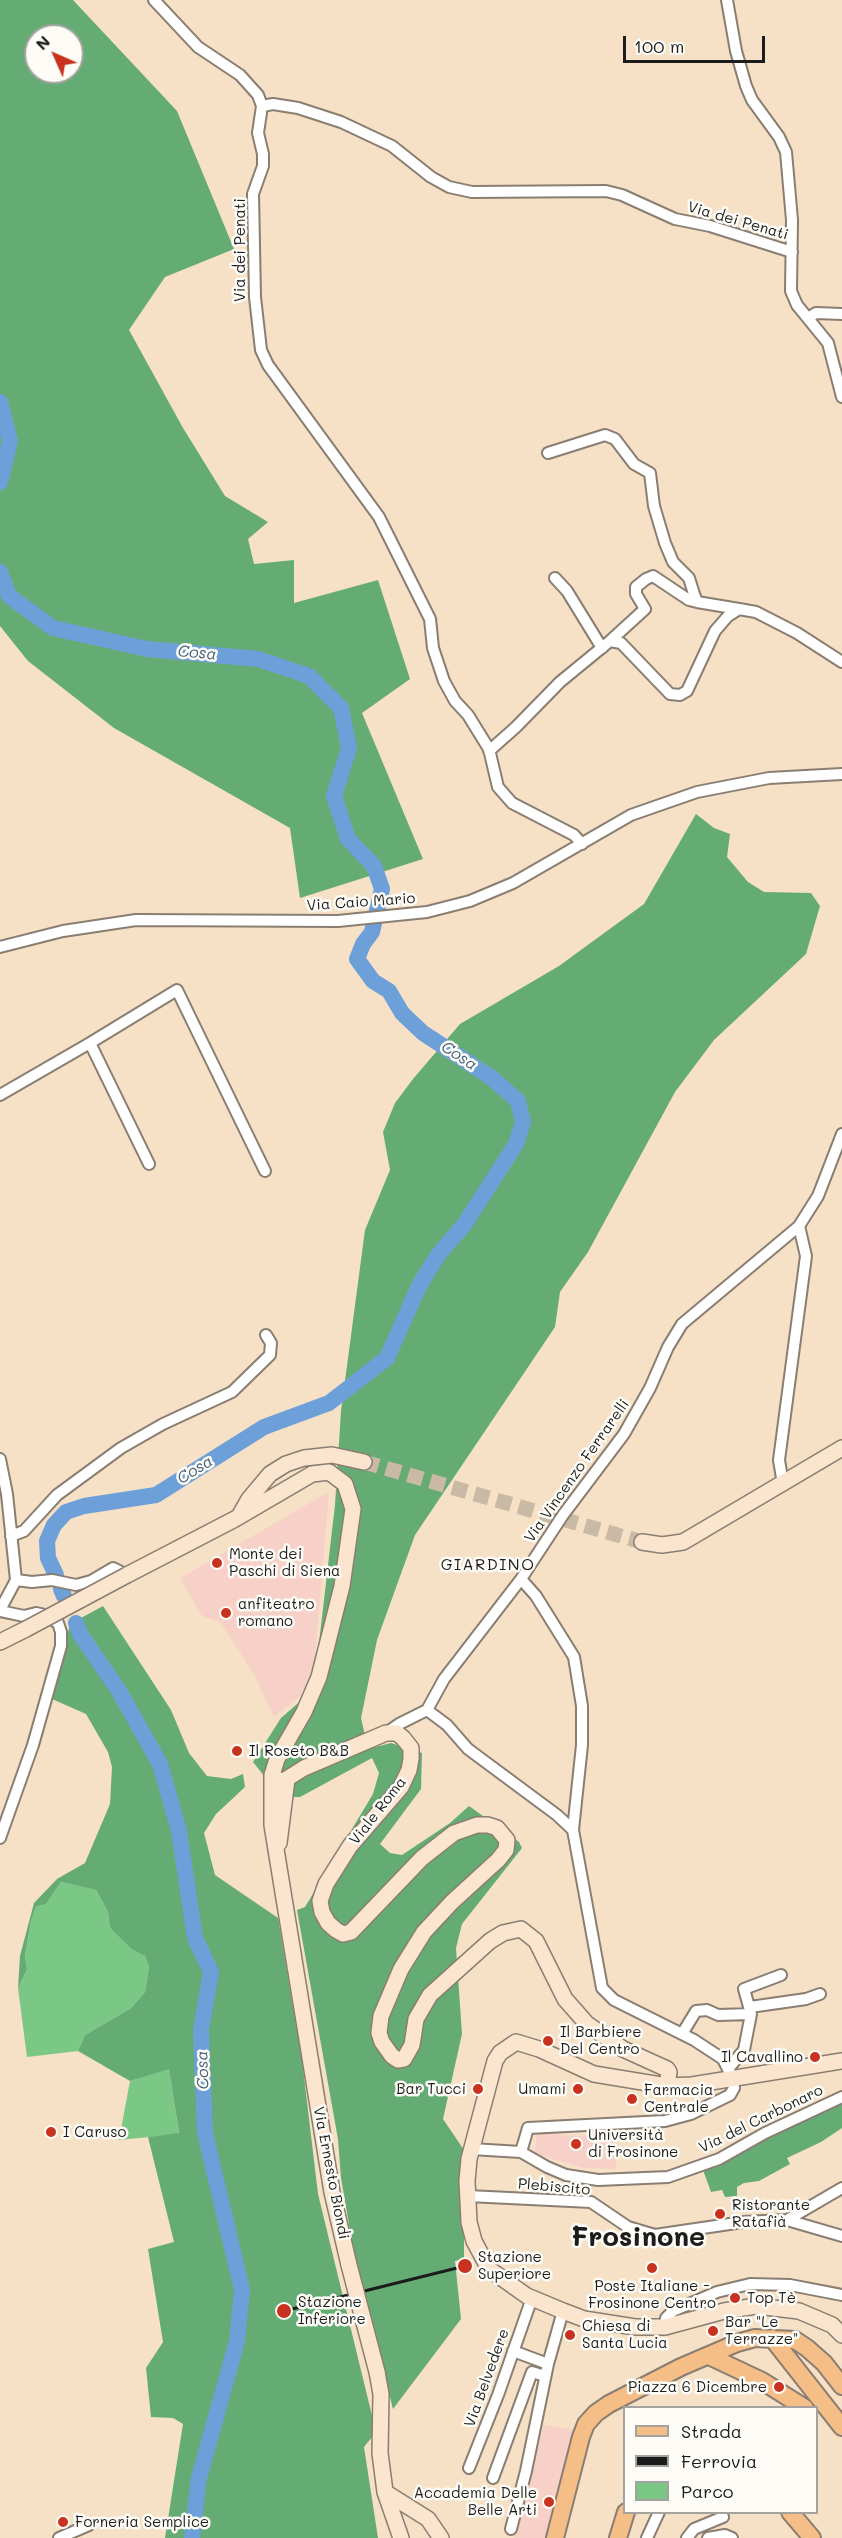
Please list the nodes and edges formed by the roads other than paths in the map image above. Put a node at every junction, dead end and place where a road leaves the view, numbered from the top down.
1 (154, 0) edge
2 (727, 0) edge
3 (262, 106) junction
4 (792, 252) junction
5 (842, 314) edge
6 (808, 318) junction
7 (842, 397) edge
8 (548, 453) dead end
9 (555, 578) dead end
10 (697, 602) junction
11 (739, 609) junction
12 (606, 644) junction
13 (842, 662) edge
14 (489, 751) junction
15 (842, 774) edge
16 (582, 844) junction
17 (0, 947) edge
18 (90, 1043) junction
19 (0, 1095) edge
20 (842, 1134) edge
21 (149, 1164) dead end
22 (265, 1171) dead end
23 (799, 1226) junction
24 (266, 1335) dead end
25 (842, 1448) edge
26 (0, 1460) edge
27 (364, 1462) tunnel mouth
28 (783, 1484) junction
29 (240, 1516) junction
30 (11, 1536) junction
31 (642, 1542) tunnel mouth
32 (127, 1575) junction
33 (521, 1579) junction
34 (16, 1580) junction
35 (0, 1610) edge
36 (0, 1642) edge
37 (427, 1710) junction
38 (386, 1733) junction
39 (306, 1767) junction
40 (280, 1777) junction
41 (282, 1828) junction
42 (573, 1830) junction
43 (0, 1838) edge
44 (278, 1852) junction
45 (781, 1975) dead end
46 (820, 1994) dead end
47 (750, 2010) junction
48 (682, 2034) junction
49 (842, 2061) edge
50 (730, 2073) junction
51 (667, 2086) junction
52 (842, 2097) edge
53 (471, 2149) junction
54 (521, 2152) junction
55 (842, 2188) edge
56 (468, 2196) junction
57 (787, 2220) junction
58 (842, 2236) edge
59 (842, 2295) edge
60 (532, 2298) junction
61 (563, 2311) junction
62 (665, 2327) junction
63 (842, 2335) edge
64 (772, 2338) junction
65 (513, 2351) junction
66 (709, 2356) junction
67 (548, 2364) junction
68 (545, 2376) junction
69 (842, 2386) edge
70 (802, 2406) edge
71 (818, 2415) edge
72 (838, 2423) edge
73 (469, 2468) dead end
74 (493, 2478) dead end
75 (385, 2492) junction
76 (625, 2514) edge
77 (658, 2514) edge
78 (792, 2514) edge
79 (723, 2517) dead end
80 (89, 2525) dead end
81 (511, 2529) dead end
82 (554, 2535) edge
83 (59, 2538) edge
84 (401, 2538) edge
85 (441, 2538) edge
86 (618, 2538) edge
87 (647, 2538) edge
88 (687, 2538) edge
89 (708, 2538) edge
90 (732, 2538) edge
91 (812, 2538) edge

1 - 3 street
2 - 4 street
3 - 4 street, Via dei Penati
3 - 14 street, Via dei Penati
4 - 6 street
5 - 6 street
6 - 7 street
8 - 10 street
9 - 12 street
10 - 11 street
10 - 12 street
11 - 12 street
11 - 13 street
12 - 14 street
14 - 16 street, Via dei Penati
15 - 16 street, Via Caio Mario
16 - 17 street, Via Caio Mario
18 - 19 street
18 - 21 street
18 - 22 street
20 - 23 street, Via Vincenzo Ferrarelli
23 - 28 street
23 - 33 street, Via Vincenzo Ferrarelli
24 - 30 street
25 - 28 street
26 - 30 street
27 - 29 street
28 - 31 street
29 - 32 street
29 - 40 street
30 - 34 street
32 - 34 street
32 - 36 street, bridge
33 - 37 street, Via Vincenzo Ferrarelli
33 - 42 street
34 - 35 street
35 - 43 street
37 - 38 street
37 - 42 street
38 - 39 street
38 - 51 street, Viale Roma
39 - 40 street
39 - 41 street
40 - 41 street
40 - 44 street, Via Ernesto Biondi
41 - 44 street
42 - 48 street
44 - 75 street, Via Ernesto Biondi, bridge
45 - 47 street
46 - 47 street
47 - 48 street
47 - 50 street
48 - 50 street
49 - 50 street
50 - 51 street
50 - 54 street
51 - 53 street
52 - 54 street, Via del Carbonaro
53 - 54 street
53 - 56 street
55 - 57 street
56 - 57 street, Plebiscito
56 - 60 street
57 - 58 street, Plebiscito
59 - 62 street
60 - 61 street
60 - 65 street, Via Belvedere
61 - 62 street
61 - 67 street
62 - 63 street
64 - 66 main road
64 - 69 main road
64 - 72 main road
65 - 67 street
65 - 73 street, Via Belvedere
66 - 70 main road
66 - 82 main road
67 - 68 street
68 - 74 street
68 - 81 street
71 - 72 main road
75 - 84 street, Via Ernesto Biondi
75 - 85 street
76 - 86 main road
77 - 87 street
78 - 91 main road
79 - 88 street
80 - 83 street
89 - 90 street

